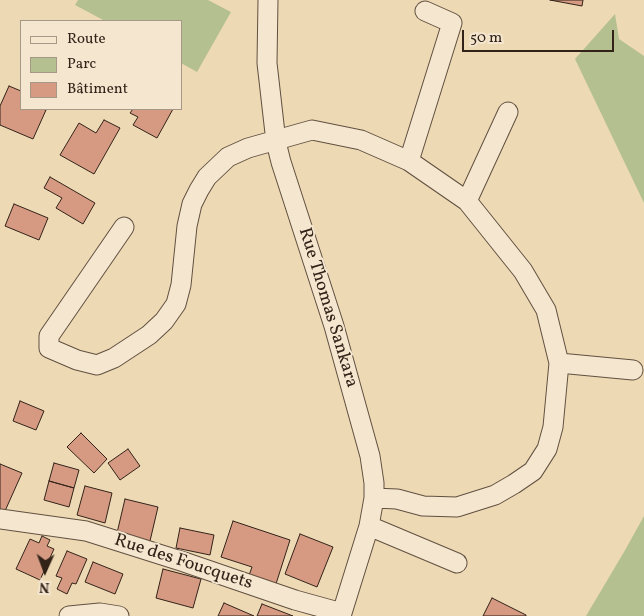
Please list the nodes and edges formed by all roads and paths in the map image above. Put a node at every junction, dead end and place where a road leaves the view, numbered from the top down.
1 (268, 0) edge
2 (425, 11) dead end
3 (508, 112) dead end
4 (276, 142) junction
5 (409, 161) junction
6 (467, 201) junction
7 (124, 227) dead end
8 (559, 363) junction
9 (633, 370) dead end
10 (374, 498) junction
11 (0, 519) edge
12 (369, 526) junction
13 (457, 563) dead end
14 (342, 615) edge
15 (69, 616) edge
16 (119, 616) edge

1 - 4 street, Rue Thomas Sankara
2 - 5 street
3 - 6 street
4 - 5 street
4 - 7 street
4 - 10 street, Rue Thomas Sankara
5 - 6 street
6 - 8 street
8 - 9 street
8 - 10 street
10 - 12 street, Rue Thomas Sankara
11 - 14 street, Rue des Foucquets
12 - 13 street
12 - 14 street, Rue Thomas Sankara
15 - 16 street

